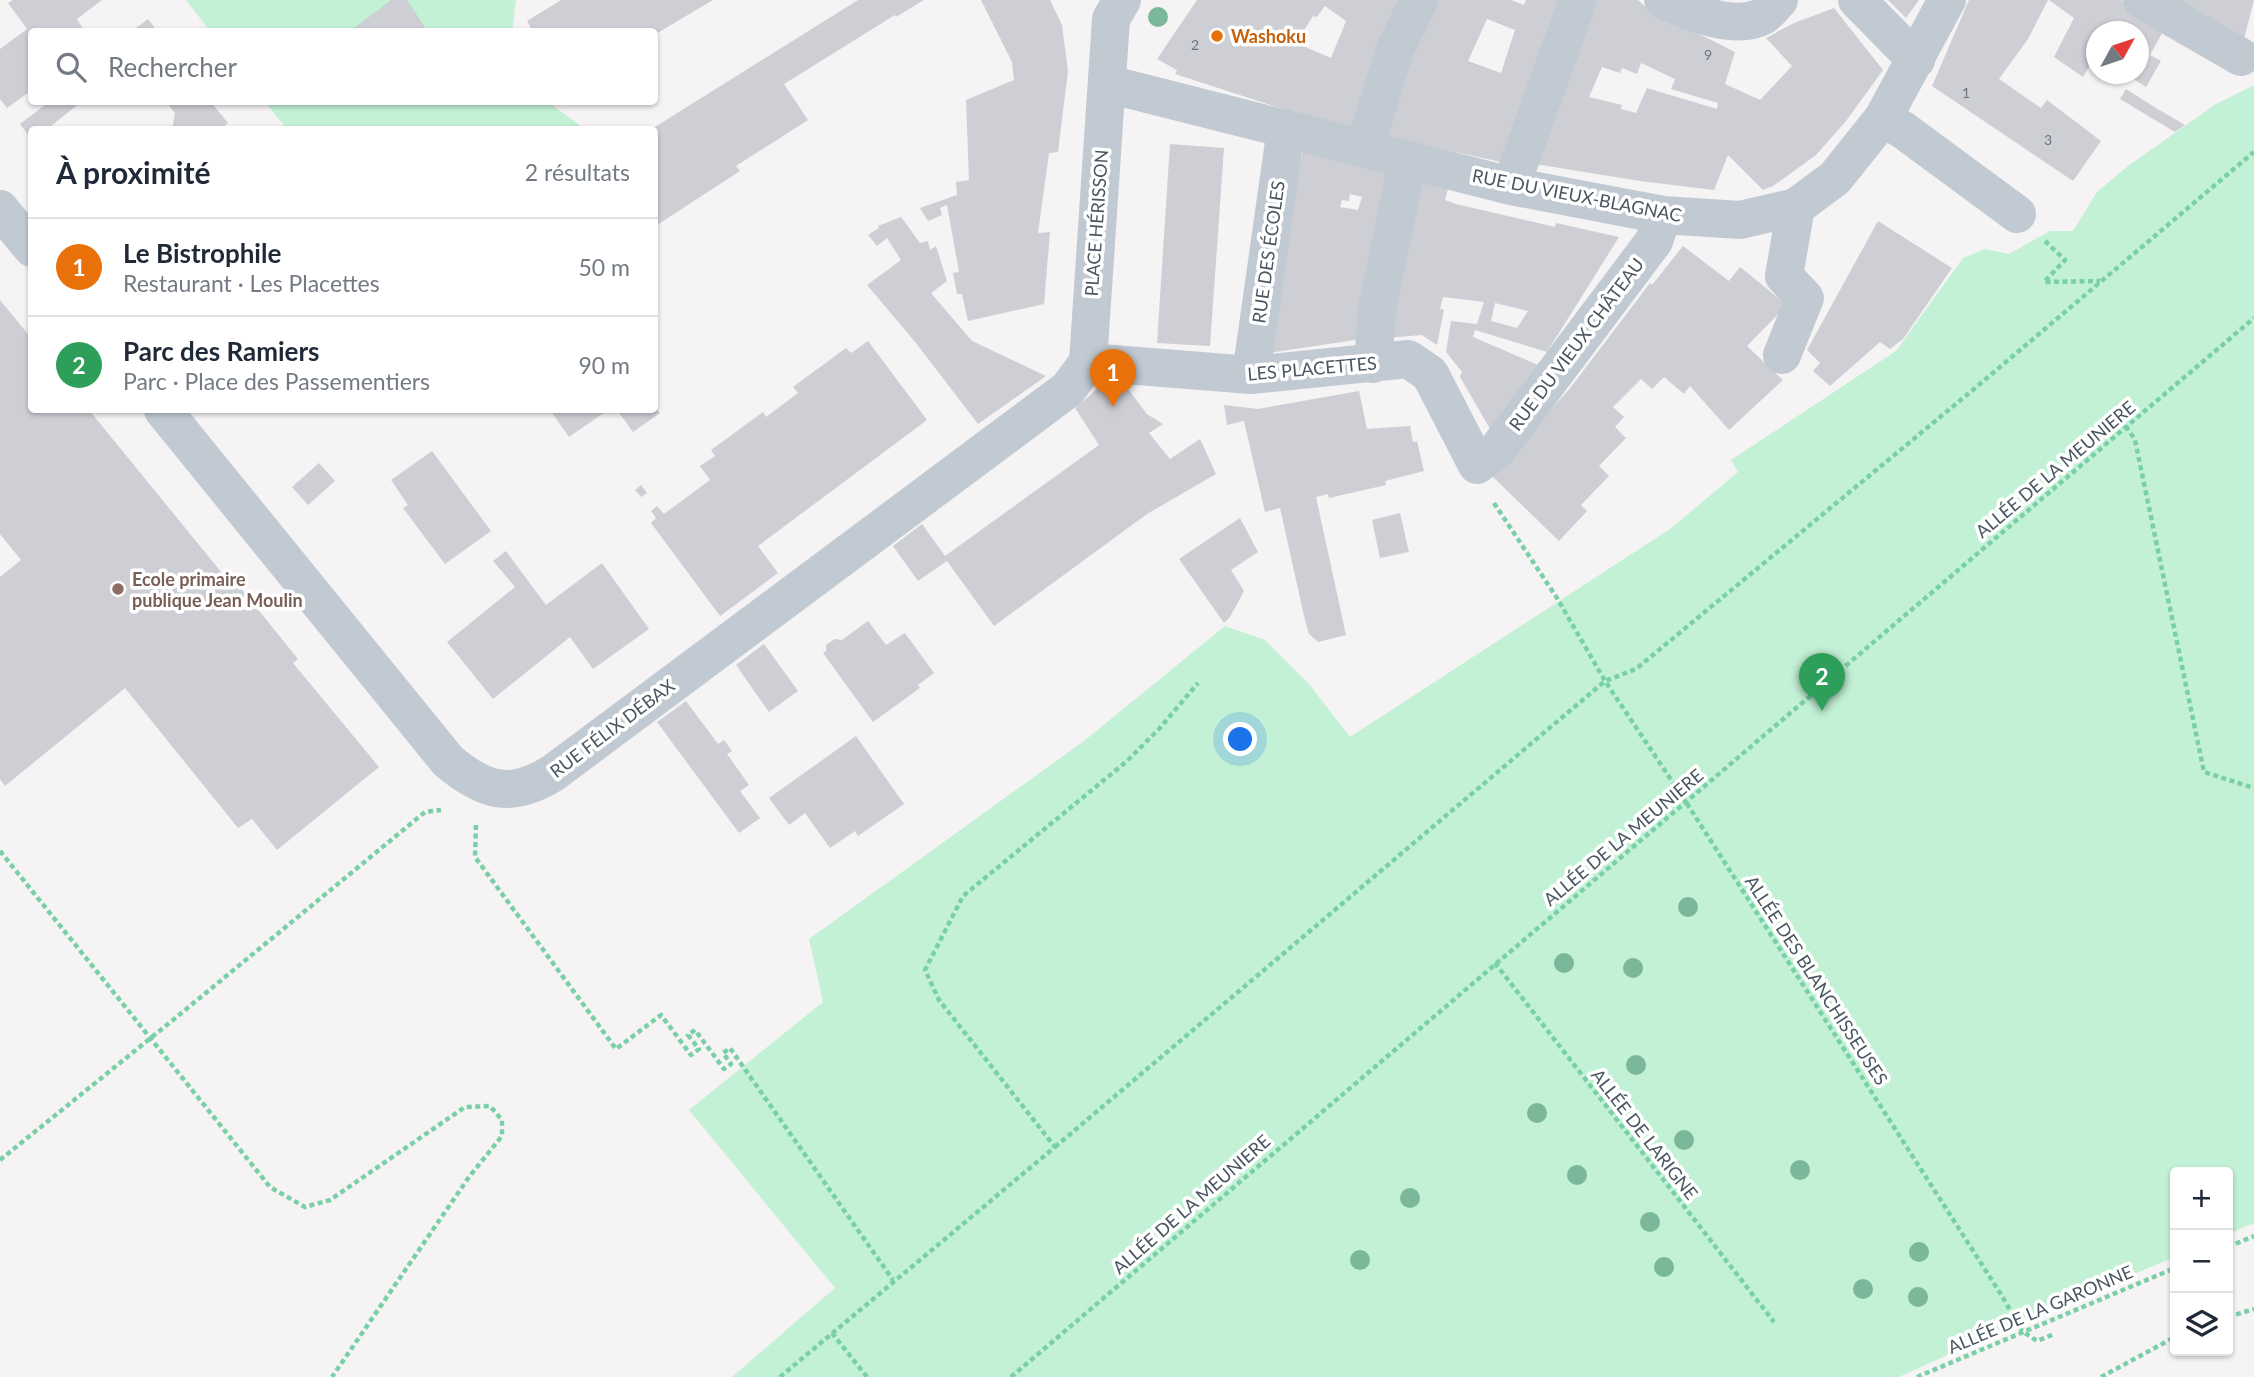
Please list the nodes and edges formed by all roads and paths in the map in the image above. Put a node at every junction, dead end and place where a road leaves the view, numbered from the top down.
1 (1419, 0) edge
2 (1578, 0) edge
3 (1663, 0) edge
4 (1779, 0) edge
5 (1857, 0) edge
6 (1947, 0) edge
7 (2142, 0) edge
8 (1107, 6) edge
9 (2241, 57) dead end
10 (1916, 60) junction
11 (1108, 84) junction
12 (1883, 118) junction
13 (1286, 128) junction
14 (1364, 149) junction
15 (2254, 152) edge
16 (1408, 160) junction
17 (1511, 186) junction
18 (1797, 207) junction
19 (0, 209) edge
20 (2017, 214) joint
21 (1663, 215) junction
22 (28, 243) edge
23 (2102, 281) junction
24 (2254, 318) edge
25 (1782, 355) dead end
26 (1088, 362) junction
27 (1373, 364) junction
28 (1251, 375) junction
29 (165, 413) edge
30 (2126, 426) junction
31 (1477, 465) joint
32 (1498, 509) dead end
33 (1605, 681) junction
34 (1198, 683) dead end
35 (2254, 788) edge
36 (481, 795) junction
37 (1686, 802) junction
38 (0, 851) edge
39 (1495, 963) junction
40 (152, 1037) junction
41 (1055, 1147) junction
42 (0, 1160) edge
43 (2254, 1236) edge
44 (2233, 1245) edge
45 (2170, 1270) edge
46 (893, 1280) junction
47 (2254, 1309) edge
48 (2233, 1315) edge
49 (1774, 1322) dead end
50 (2022, 1331) junction
51 (832, 1333) junction
52 (2054, 1334) dead end
53 (2170, 1340) edge
54 (332, 1377) edge
55 (780, 1377) edge
56 (867, 1377) edge
57 (1011, 1377) edge
58 (1917, 1377) edge
59 (2101, 1377) edge

1 - 14 street
2 - 17 street
3 - 4 street
5 - 10 street
6 - 10 street, RUE DU VIEUX-BLAGNAC
7 - 9 street
8 - 11 street, PLACE HÉRISSON
10 - 12 street, RUE DU VIEUX-BLAGNAC
11 - 13 street, RUE DU VIEUX-BLAGNAC
11 - 26 street, PLACE HÉRISSON
12 - 18 street, RUE DU VIEUX-BLAGNAC
12 - 20 street
13 - 14 street, RUE DU VIEUX-BLAGNAC
13 - 28 street, RUE DES ÉCOLES
14 - 16 street, RUE DU VIEUX-BLAGNAC
15 - 23 path
16 - 17 street, RUE DU VIEUX-BLAGNAC
16 - 27 street
17 - 21 street, RUE DU VIEUX-BLAGNAC
18 - 21 street, RUE DU VIEUX-BLAGNAC
18 - 25 street
19 - 22 street
20 - 23 path
21 - 31 street, RUE DU VIEUX CHÂTEAU
23 - 33 path
24 - 30 path, ALLÉE DE LA MEUNIERE
26 - 28 street, LES PLACETTES
26 - 36 street, RUE FÉLIX DÉBAX
27 - 28 street, LES PLACETTES
27 - 31 street, LES PLACETTES
29 - 36 street, RUE FÉLIX DÉBAX
30 - 35 path
30 - 37 path, ALLÉE DE LA MEUNIERE
32 - 33 path, ALLÉE DES BLANCHISSEUSES
33 - 37 path, ALLÉE DES BLANCHISSEUSES
33 - 41 path
34 - 41 path
36 - 40 path
36 - 46 path
37 - 39 path, ALLÉE DE LA MEUNIERE
37 - 50 path, ALLÉE DES BLANCHISSEUSES
38 - 40 path
39 - 49 path, ALLÉE DE LARIGNE
39 - 57 path, ALLÉE DE LA MEUNIERE
40 - 42 path
40 - 54 path
41 - 46 path
43 - 44 path
45 - 50 path, ALLÉE DE LA GARONNE
46 - 51 path
47 - 48 path
50 - 52 path
50 - 58 path, ALLÉE DE LA GARONNE
51 - 55 path
51 - 56 path
53 - 59 path

